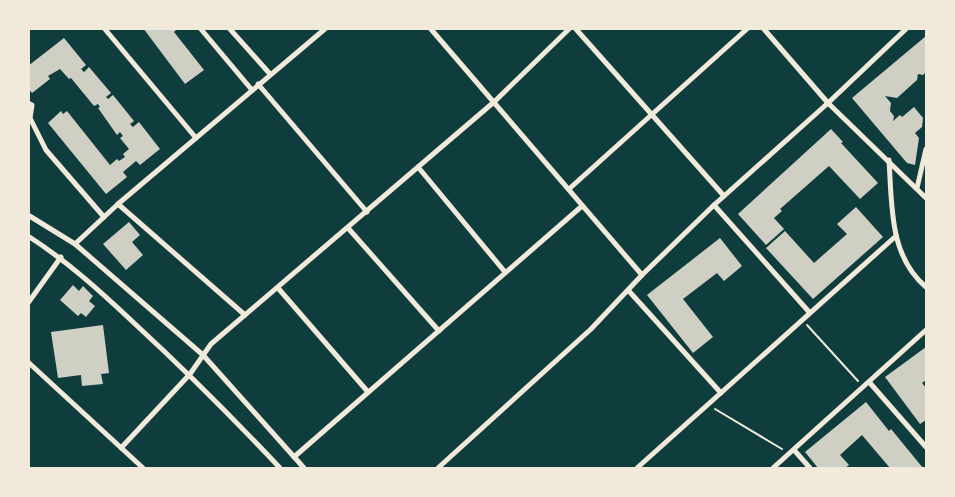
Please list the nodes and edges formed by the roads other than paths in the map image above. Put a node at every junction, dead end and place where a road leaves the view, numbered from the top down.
1 (104, 28) edge
2 (200, 28) edge
3 (230, 28) edge
4 (326, 28) edge
5 (430, 28) edge
6 (570, 28) edge
7 (575, 28) edge
8 (748, 28) edge
9 (763, 28) edge
10 (907, 28) edge
11 (270, 74) junction
12 (258, 84) junction
13 (252, 90) junction
14 (494, 102) junction
15 (28, 103) edge
16 (828, 103) junction
17 (653, 115) junction
18 (196, 138) junction
19 (927, 149) edge
20 (889, 160) junction
21 (418, 167) junction
22 (917, 188) junction
23 (569, 189) junction
24 (724, 196) junction
25 (927, 198) edge
26 (118, 204) junction
27 (714, 205) junction
28 (582, 206) junction
29 (367, 212) junction
30 (28, 216) edge
31 (104, 217) junction
32 (348, 228) junction
33 (28, 236) edge
34 (896, 236) junction
35 (75, 244) junction
36 (61, 257) junction
37 (505, 272) junction
38 (642, 275) junction
39 (927, 286) edge
40 (278, 288) junction
41 (628, 290) junction
42 (28, 303) edge
43 (810, 313) junction
44 (245, 315) junction
45 (927, 330) edge
46 (439, 331) junction
47 (203, 355) junction
48 (28, 362) edge
49 (190, 374) junction
50 (870, 383) junction
51 (368, 392) junction
52 (721, 393) junction
53 (927, 447) edge
54 (121, 448) junction
55 (792, 452) junction
56 (294, 457) junction
57 (142, 468) edge
58 (280, 468) edge
59 (304, 468) edge
60 (438, 468) edge
61 (637, 468) edge
62 (773, 468) edge
63 (810, 468) edge

1 - 18 street
2 - 13 street
3 - 11 street
4 - 11 street
5 - 14 street
6 - 14 street
7 - 17 street
8 - 17 street
9 - 16 street
10 - 16 street
11 - 12 street
12 - 13 street
12 - 29 street
13 - 18 street
14 - 21 street
14 - 23 street
15 - 31 street
16 - 20 street
16 - 24 street
17 - 23 street
17 - 24 street
18 - 26 street
19 - 22 street
20 - 22 street
20 - 34 street
21 - 29 street
21 - 37 street
22 - 25 street
23 - 28 street
24 - 27 street
26 - 31 street
26 - 44 street
27 - 38 street
27 - 43 street
28 - 37 street
28 - 38 street
29 - 32 street
30 - 35 street
31 - 35 street
32 - 40 street
32 - 46 street
33 - 36 street
34 - 39 street
34 - 43 street
35 - 47 street
36 - 42 street
36 - 49 street
37 - 46 street
38 - 41 street
40 - 44 street
40 - 51 street
41 - 52 street
41 - 60 street
43 - 52 street
44 - 47 street
45 - 50 street
46 - 51 street
47 - 49 street
47 - 56 street
48 - 54 street
49 - 54 street
49 - 58 street
50 - 53 street
50 - 55 street
51 - 56 street
52 - 61 street
54 - 57 street
55 - 62 street
55 - 63 street
56 - 59 street

